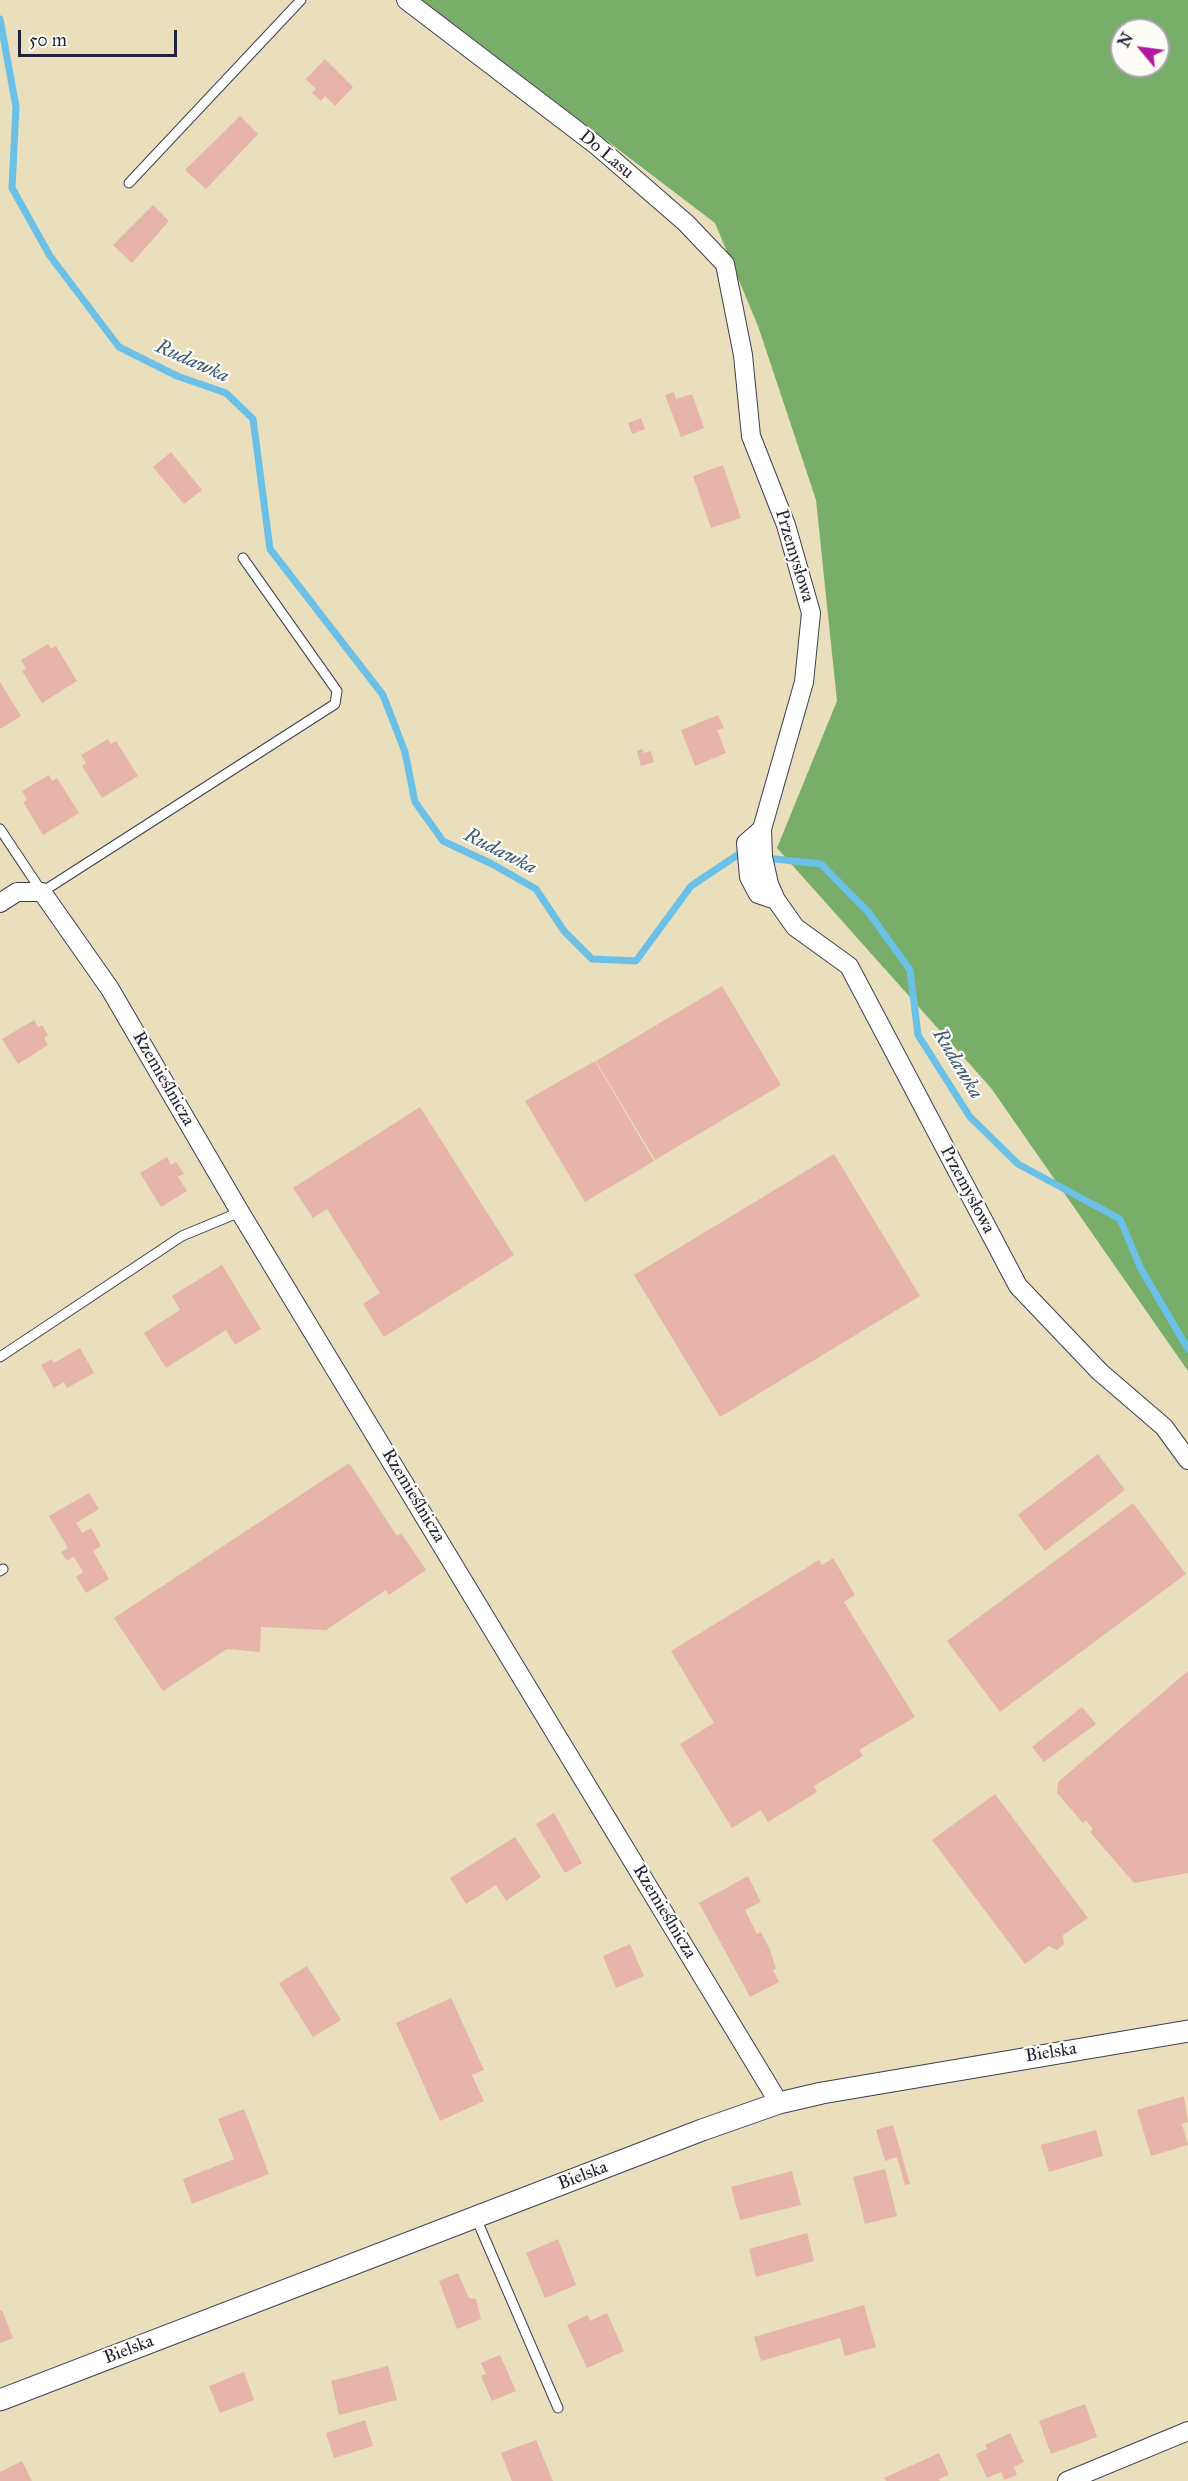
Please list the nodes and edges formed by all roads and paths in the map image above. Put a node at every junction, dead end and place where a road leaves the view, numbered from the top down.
1 (301, 0) edge
2 (406, 0) edge
3 (129, 183) dead end
4 (742, 355) joint
5 (243, 558) dead end
6 (762, 829) junction
7 (0, 830) edge
8 (42, 892) junction
9 (776, 900) junction
10 (0, 903) edge
11 (240, 1212) junction
12 (0, 1357) edge
13 (1188, 1460) edge
14 (1188, 2031) edge
15 (779, 2103) junction
16 (476, 2218) junction
17 (0, 2400) edge
18 (558, 2408) dead end
19 (1188, 2431) edge
20 (1067, 2481) edge

1 - 3 lane
2 - 4 street, Do Lasu
4 - 6 street, Przemysłowa
5 - 8 lane
6 - 9 street, Przemysłowa
6 - 9 street, Przemysłowa
7 - 8 lane
8 - 10 street
8 - 11 street, Rzemieślnicza
9 - 13 street, Przemysłowa
11 - 12 lane
11 - 15 street, Rzemieślnicza
14 - 15 street, Bielska
15 - 16 street, Bielska
16 - 17 street, Bielska
16 - 18 lane
19 - 20 street

